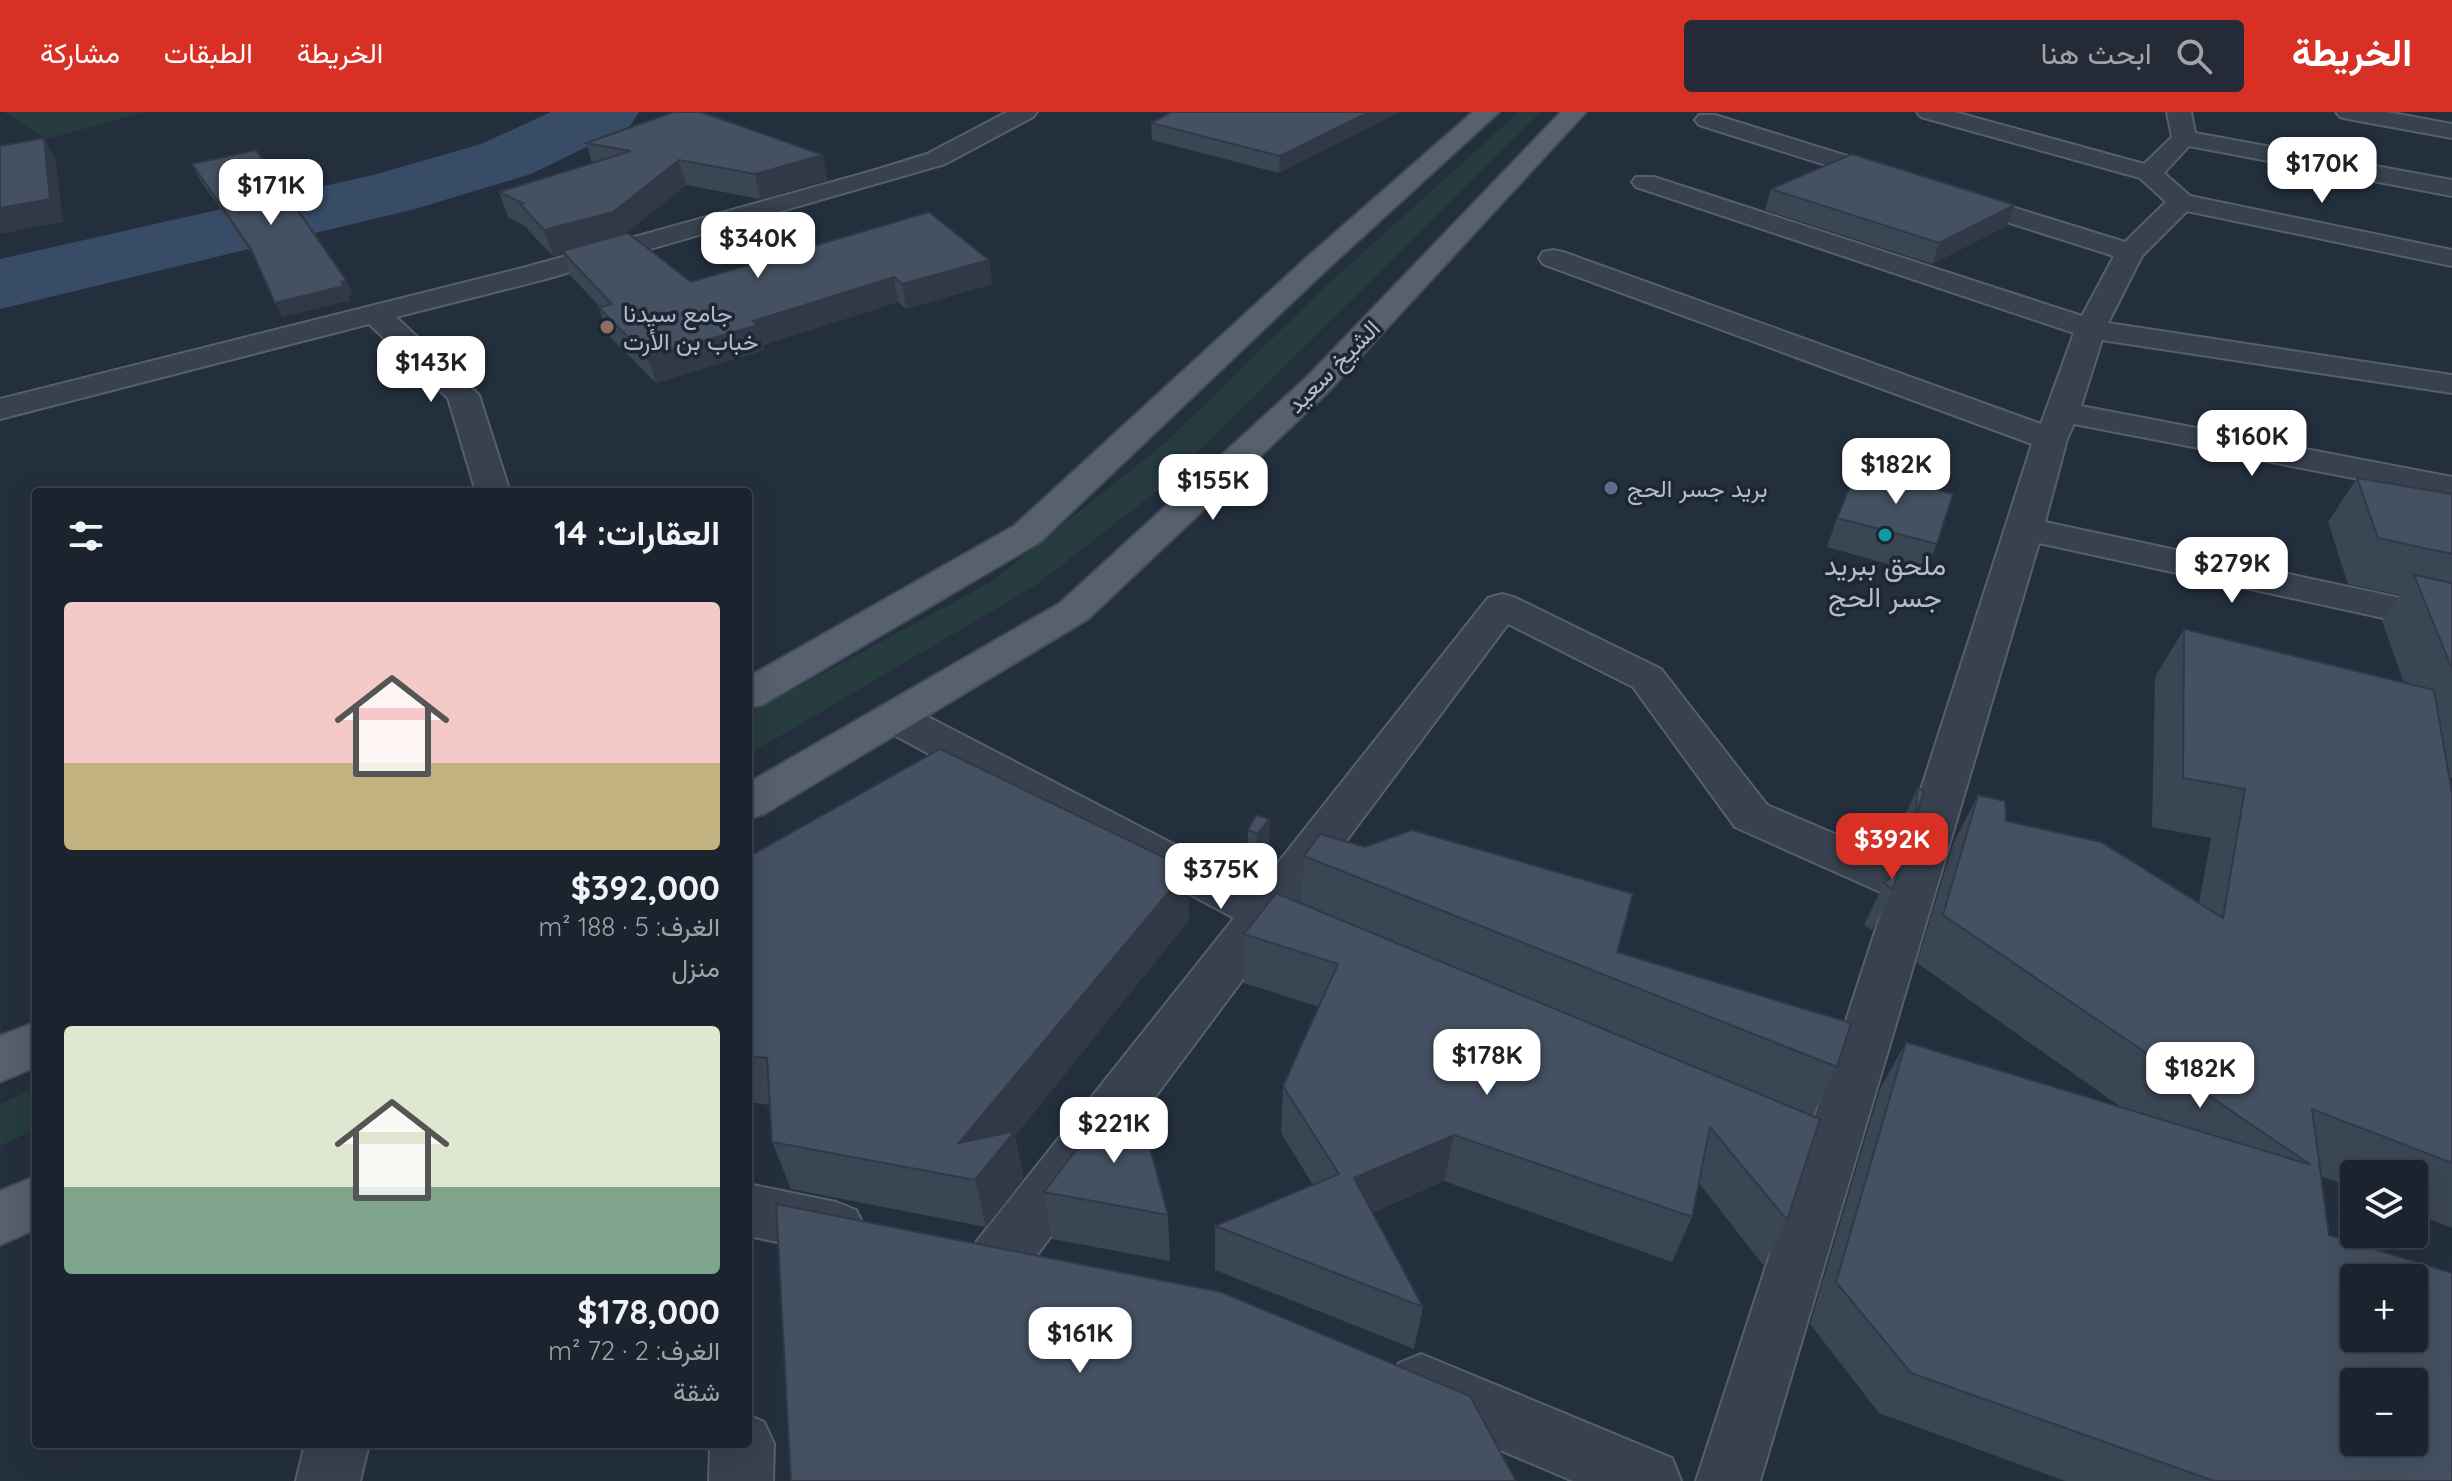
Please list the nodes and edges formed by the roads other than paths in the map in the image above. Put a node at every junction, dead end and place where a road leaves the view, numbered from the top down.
1 (1025, 112) edge
2 (1487, 112) edge
3 (1574, 112) edge
4 (1929, 112) edge
5 (2348, 112) edge
6 (1707, 120) dead end
7 (2176, 120) edge
8 (2452, 131) edge
9 (2149, 173) junction
10 (1645, 182) dead end
11 (2452, 188) edge
12 (2181, 202) junction
13 (2130, 252) junction
14 (1553, 258) dead end
15 (2452, 258) edge
16 (374, 313) junction
17 (2090, 329) junction
18 (2452, 384) edge
19 (0, 409) edge
20 (2056, 425) junction
21 (2452, 487) edge
22 (492, 488) edge
23 (2025, 529) junction
24 (2452, 621) edge
25 (752, 693) edge
26 (894, 717) junction
27 (752, 801) edge
28 (1913, 887) junction
29 (1264, 914) junction
30 (1322, 939) edge
31 (32, 1045) edge
32 (0, 1060) edge
33 (1787, 1134) edge
34 (1831, 1152) junction
35 (32, 1203) edge
36 (752, 1211) edge
37 (0, 1219) edge
38 (888, 1238) edge
39 (1058, 1271) edge
40 (1371, 1364) edge
41 (336, 1448) edge
42 (742, 1448) edge
43 (328, 1481) edge
44 (741, 1481) edge
45 (1649, 1481) edge
46 (1728, 1481) edge

1 - 16 street
2 - 25 main road
3 - 26 main road, الشيخ سعيد
4 - 9 street
5 - 8 street
6 - 13 street
7 - 9 street
7 - 11 street
9 - 12 street
10 - 17 street
12 - 13 street
12 - 15 street
13 - 17 street
14 - 20 street
16 - 19 street
16 - 22 street
17 - 18 street
17 - 20 street
20 - 21 street
20 - 23 street
23 - 24 street
23 - 28 street
26 - 27 main road, الشيخ سعيد
26 - 29 street
28 - 29 street
28 - 34 street
29 - 30 street
29 - 39 street
31 - 32 main road
33 - 34 street
34 - 46 street
35 - 37 main road
36 - 38 street
40 - 45 street
41 - 43 street
42 - 44 street

